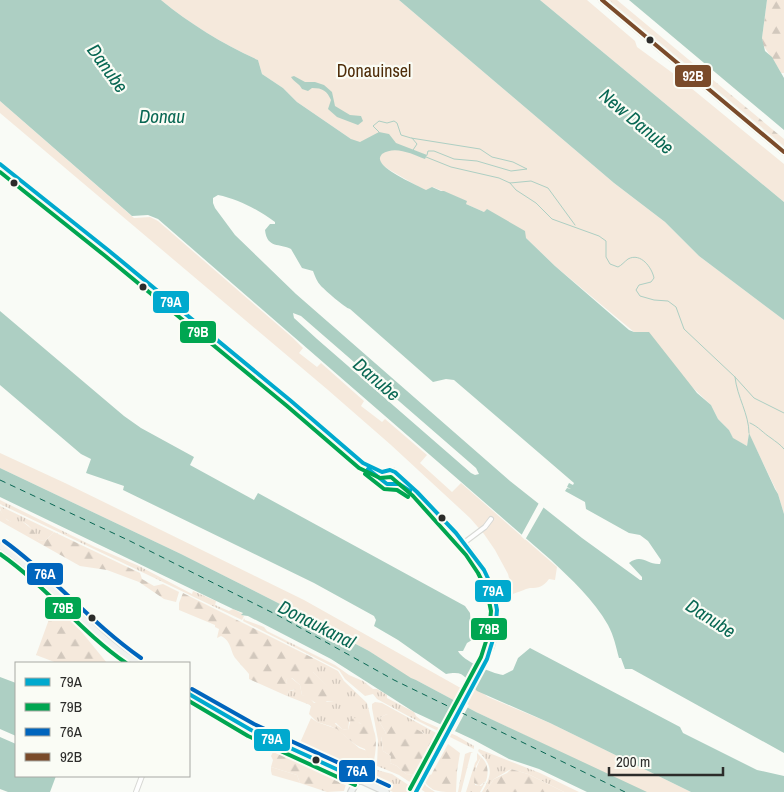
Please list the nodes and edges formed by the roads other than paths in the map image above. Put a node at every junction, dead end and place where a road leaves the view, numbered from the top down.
1 (602, 0) edge
2 (784, 152) edge
3 (0, 164) edge
4 (363, 463) junction
5 (386, 471) junction
6 (398, 476) junction
7 (383, 480) junction
8 (395, 484) junction
9 (422, 498) junction
10 (491, 519) dead end
11 (465, 542) junction
12 (0, 546) edge
13 (136, 662) edge
14 (190, 695) edge
15 (142, 777) edge
16 (358, 778) junction
17 (136, 792) edge
18 (351, 792) edge
19 (386, 792) edge
20 (416, 792) edge

1 - 2 street
3 - 4 street
4 - 5 street
4 - 7 street
5 - 6 street
5 - 7 street
6 - 8 street
6 - 9 street
7 - 8 street
8 - 9 street
9 - 11 street
10 - 11 street
11 - 20 street
12 - 13 street
14 - 16 street
15 - 17 street
16 - 18 street
16 - 19 street

